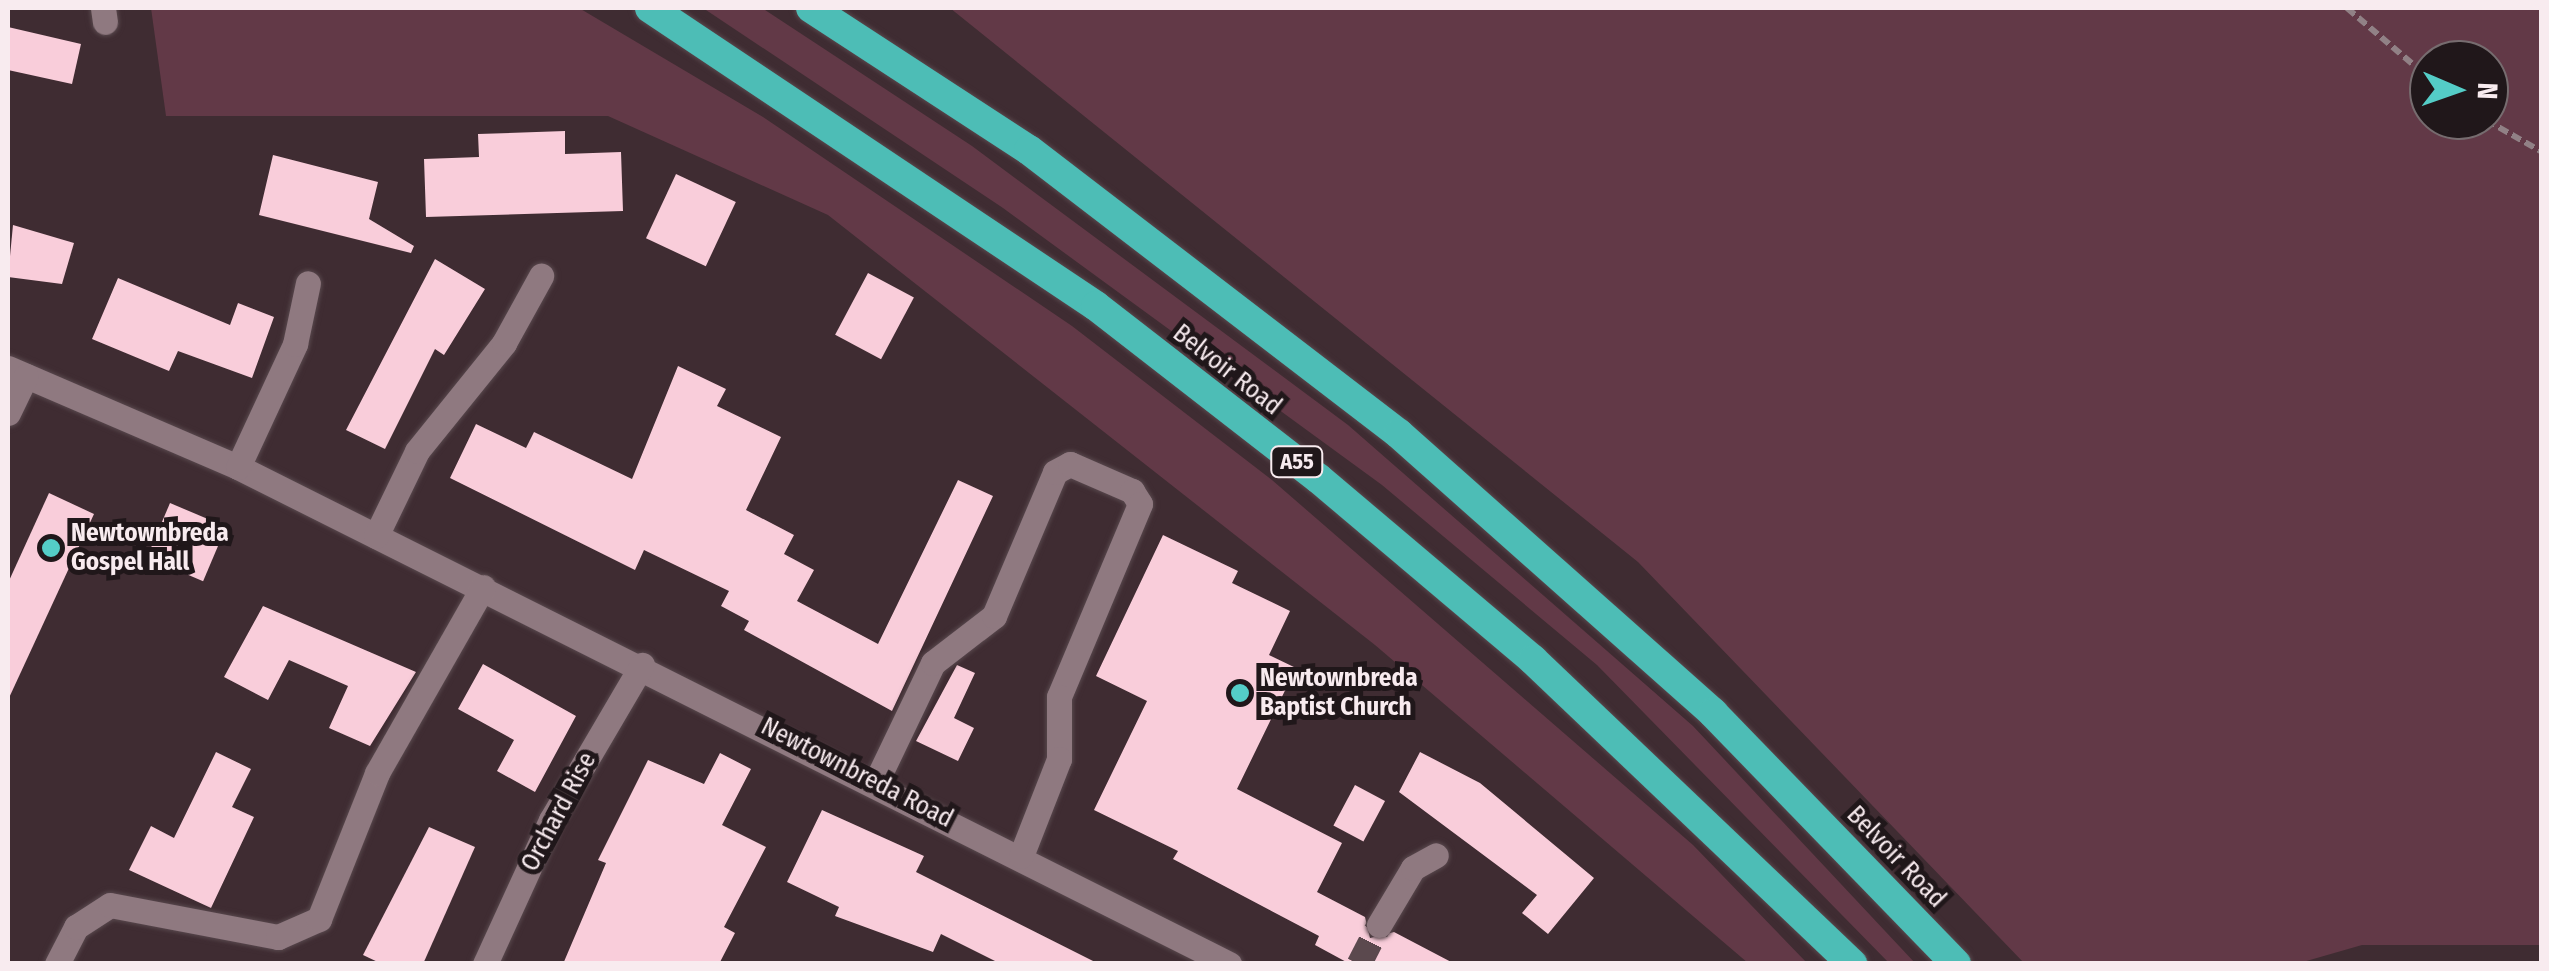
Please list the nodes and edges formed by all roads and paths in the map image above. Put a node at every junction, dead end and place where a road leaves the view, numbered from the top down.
1 (650, 8) edge
2 (811, 8) edge
3 (2347, 8) edge
4 (2409, 61) edge
5 (2509, 133) edge
6 (2542, 152) edge
7 (541, 276) dead end
8 (308, 282) dead end
9 (17, 372) edge
10 (8, 414) edge
11 (238, 467) junction
12 (376, 536) junction
13 (484, 587) junction
14 (642, 665) junction
15 (876, 782) junction
16 (1436, 854) dead end
17 (1021, 856) junction
18 (1380, 924) tunnel mouth
19 (1196, 956) edge
20 (57, 964) edge
21 (485, 964) edge
22 (1229, 964) edge
23 (1852, 964) edge
24 (1956, 964) edge

1 - 23 highway, Belvoir Road / A55
2 - 24 highway, Belvoir Road
3 - 4 path
5 - 6 path
7 - 12 street
8 - 11 street
9 - 10 street
9 - 11 street, Newtownbreda Road
11 - 12 street, Newtownbreda Road
12 - 13 street, Newtownbreda Road
13 - 14 street, Newtownbreda Road
13 - 20 street
14 - 15 street, Newtownbreda Road
14 - 21 street, Orchard Rise
15 - 17 street, Newtownbreda Road
15 - 17 street
16 - 18 street
17 - 19 street, Newtownbreda Road
19 - 22 street, Newtownbreda Road

